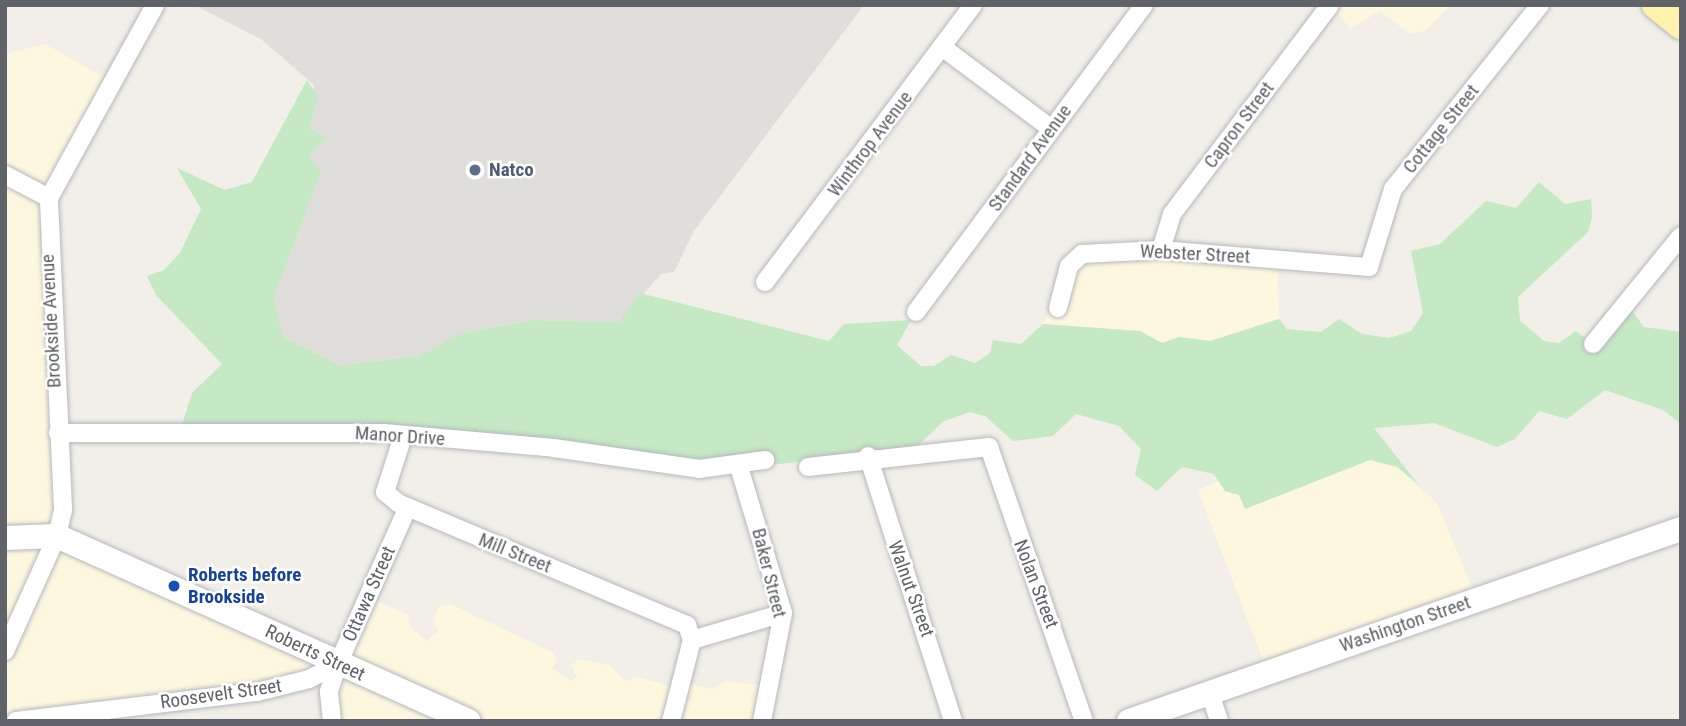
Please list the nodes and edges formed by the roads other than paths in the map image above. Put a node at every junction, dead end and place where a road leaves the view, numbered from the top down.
1 (155, 5) edge
2 (973, 5) edge
3 (1144, 5) edge
4 (1330, 5) edge
5 (1540, 5) edge
6 (1656, 5) edge
7 (1681, 25) edge
8 (942, 47) junction
9 (1049, 127) junction
10 (5, 175) edge
11 (49, 198) junction
12 (1681, 236) edge
13 (1161, 250) junction
14 (1369, 267) joint
15 (765, 282) dead end
16 (1058, 308) dead end
17 (916, 312) dead end
18 (1593, 344) dead end
19 (58, 433) junction
20 (403, 436) junction
21 (869, 456) junction
22 (765, 460) dead end
23 (739, 467) junction
24 (808, 467) dead end
25 (407, 509) junction
26 (1681, 529) edge
27 (57, 536) junction
28 (5, 538) edge
29 (783, 614) junction
30 (692, 640) junction
31 (5, 651) edge
32 (338, 664) junction
33 (1210, 693) junction
34 (16, 721) edge
35 (332, 721) edge
36 (468, 721) edge
37 (671, 721) edge
38 (762, 721) edge
39 (953, 721) edge
40 (1084, 721) edge
41 (1129, 721) edge
42 (1219, 721) edge

1 - 11 street
2 - 8 street, Winthrop Avenue
3 - 9 street, Standard Avenue
4 - 13 street, Capron Street
5 - 14 street, Cottage Street
6 - 7 main road
8 - 9 street
8 - 15 street, Winthrop Avenue
9 - 17 street, Standard Avenue
10 - 11 street
11 - 19 street, Brookside Avenue
12 - 18 street
13 - 14 street, Webster Street
13 - 16 street, Webster Street
19 - 20 street, Manor Drive
19 - 27 street, Brookside Avenue
20 - 23 street, Manor Drive
20 - 25 street, Mill Street
21 - 24 street
21 - 39 street, Walnut Street
21 - 40 street, Nolan Street
22 - 23 street, Manor Drive
23 - 29 street, Baker Street
25 - 30 street, Mill Street
25 - 32 street, Ottawa Street
26 - 33 main road, Washington Street
27 - 28 main road, Roberts Street
27 - 31 street, Brookside Avenue
27 - 32 main road, Roberts Street
29 - 30 street
29 - 38 street, Baker Street
30 - 37 street
32 - 34 street, Roosevelt Street
32 - 35 street, Ottawa Street
32 - 36 main road, Roberts Street
33 - 41 main road, Washington Street
33 - 42 street

